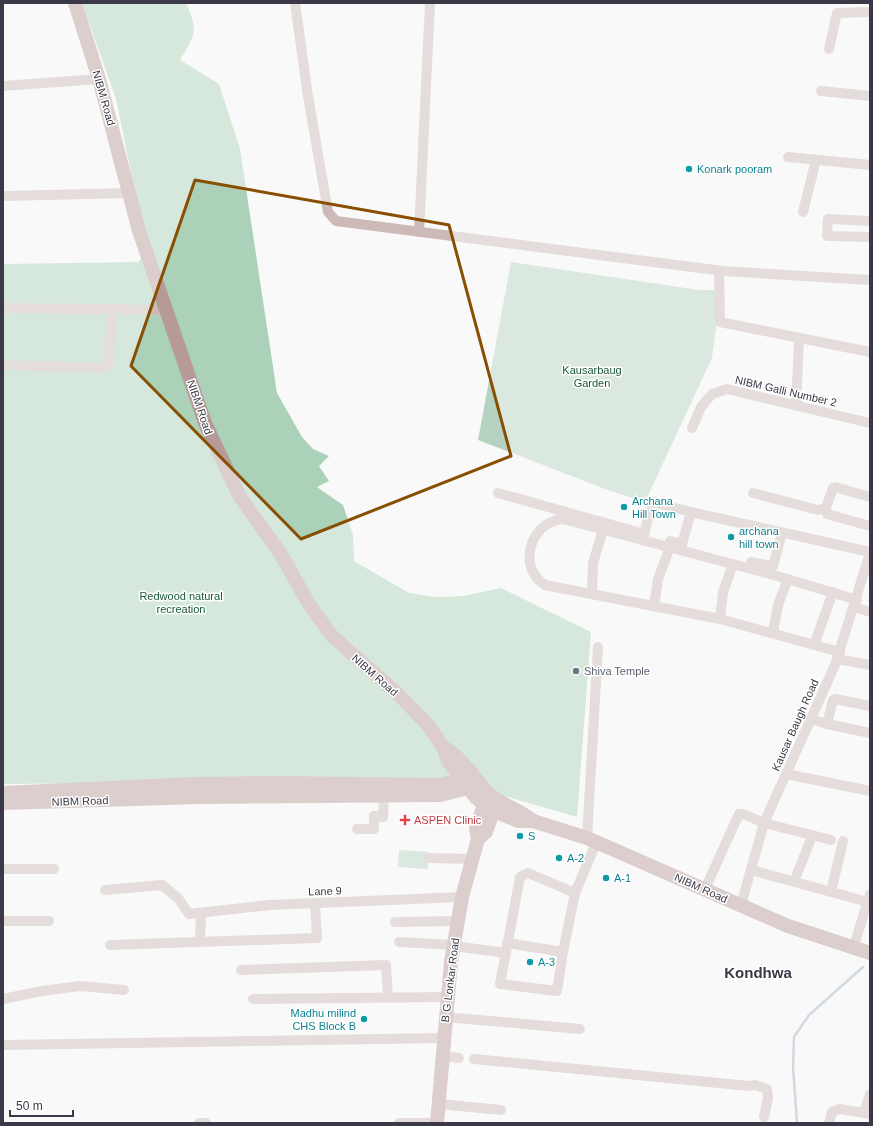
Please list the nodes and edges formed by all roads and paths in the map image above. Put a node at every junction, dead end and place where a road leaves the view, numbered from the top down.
1 (75, 3) edge
2 (295, 3) edge
3 (430, 3) edge
4 (870, 12) edge
5 (829, 49) dead end
6 (99, 79) junction
7 (3, 86) edge
8 (821, 91) dead end
9 (870, 96) edge
10 (788, 157) dead end
11 (816, 160) junction
12 (870, 165) edge
13 (130, 193) junction
14 (3, 196) edge
15 (803, 212) dead end
16 (870, 221) edge
17 (419, 232) junction
18 (870, 237) edge
19 (719, 271) junction
20 (870, 280) edge
21 (3, 308) edge
22 (112, 309) junction
23 (166, 310) junction
24 (799, 339) junction
25 (870, 352) edge
26 (3, 365) edge
27 (796, 406) junction
28 (870, 423) edge
29 (692, 428) dead end
30 (498, 493) dead end
31 (753, 493) dead end
32 (870, 497) edge
33 (691, 512) junction
34 (827, 514) dead end
35 (870, 526) edge
36 (603, 530) junction
37 (782, 533) junction
38 (644, 534) junction
39 (682, 544) junction
40 (670, 547) junction
41 (870, 552) edge
42 (734, 564) junction
43 (868, 566) edge
44 (788, 579) junction
45 (832, 592) junction
46 (592, 594) junction
47 (856, 603) junction
48 (654, 606) junction
49 (870, 612) edge
50 (720, 619) junction
51 (773, 633) junction
52 (814, 645) junction
53 (598, 647) dead end
54 (838, 655) junction
55 (870, 665) edge
56 (870, 706) edge
57 (811, 719) junction
58 (827, 724) junction
59 (870, 733) edge
60 (786, 774) junction
61 (470, 780) junction
62 (439, 790) junction
63 (870, 791) edge
64 (3, 793) edge
65 (384, 796) junction
66 (491, 802) junction
67 (3, 803) edge
68 (764, 823) junction
69 (357, 828) dead end
70 (812, 836) junction
71 (831, 840) dead end
72 (592, 841) junction
73 (843, 841) dead end
74 (428, 858) dead end
75 (472, 859) junction
76 (3, 869) edge
77 (54, 869) dead end
78 (751, 870) junction
79 (797, 874) dead end
80 (705, 889) junction
81 (105, 890) dead end
82 (831, 892) junction
83 (575, 893) junction
84 (462, 897) junction
85 (869, 898) edge
86 (315, 903) junction
87 (741, 905) junction
88 (201, 913) junction
89 (49, 921) dead end
90 (458, 921) junction
91 (3, 922) edge
92 (395, 922) dead end
93 (200, 941) junction
94 (399, 942) dead end
95 (110, 945) dead end
96 (454, 945) junction
97 (507, 948) junction
98 (853, 949) junction
99 (562, 952) junction
100 (870, 953) edge
101 (241, 970) dead end
102 (124, 990) dead end
103 (388, 997) junction
104 (448, 997) junction
105 (3, 999) edge
106 (253, 999) dead end
107 (446, 1017) junction
108 (580, 1029) dead end
109 (443, 1038) junction
110 (3, 1045) edge
111 (442, 1056) junction
112 (459, 1058) dead end
113 (474, 1059) dead end
114 (870, 1094) edge
115 (439, 1104) junction
116 (501, 1110) dead end
117 (867, 1114) edge
118 (764, 1118) dead end
119 (199, 1123) edge
120 (206, 1123) edge
121 (400, 1123) edge
122 (437, 1123) edge
123 (829, 1123) edge

1 - 6 main road, NIBM Road
2 - 17 street
3 - 17 street
4 - 5 street
6 - 7 street
6 - 13 main road, NIBM Road
8 - 9 street
10 - 11 street
11 - 12 street
11 - 15 street
13 - 14 street
13 - 23 main road, NIBM Road
16 - 18 street
17 - 19 street
19 - 20 street
19 - 24 street
21 - 22 street
22 - 23 street
22 - 26 street
23 - 61 main road, NIBM Road
24 - 25 street
24 - 27 street
27 - 28 street, NIBM Galli Number 2
27 - 29 street, NIBM Galli Number 2
30 - 38 street
31 - 32 street
33 - 37 street
33 - 38 street
33 - 39 street
34 - 35 street
36 - 40 street
36 - 46 street
36 - 46 street
37 - 39 street
37 - 41 street
38 - 39 street
40 - 42 street
40 - 48 street
41 - 43 street, Kausar Baugh Road
42 - 44 street
42 - 50 street
43 - 47 street, Kausar Baugh Road
44 - 45 street
44 - 51 street
45 - 47 street
45 - 52 street
46 - 48 street
47 - 49 street
47 - 54 street, Kausar Baugh Road
48 - 50 street
50 - 51 street
51 - 52 street
52 - 54 street
53 - 72 street
54 - 55 street
54 - 57 street, Kausar Baugh Road
56 - 58 street
57 - 58 street
57 - 60 street, Kausar Baugh Road
58 - 59 street
60 - 63 street
60 - 68 street, Kausar Baugh Road
61 - 62 main road, NIBM Road
61 - 66 main road, NIBM Road
62 - 64 main road, NIBM Road
62 - 65 main road, NIBM Road
65 - 67 main road, NIBM Road
65 - 69 street
66 - 72 main road, NIBM Road
66 - 75 main road, B G Lonkar Road
68 - 70 street
68 - 78 street, Kausar Baugh Road
68 - 80 street
70 - 71 street
70 - 79 street
72 - 80 main road, NIBM Road
72 - 83 street
73 - 82 street
74 - 75 street
75 - 84 main road, B G Lonkar Road
76 - 77 street
78 - 82 street
78 - 87 street, Kausar Baugh Road
80 - 87 main road, NIBM Road
81 - 88 street, Lane 9
82 - 85 street
83 - 97 street
83 - 99 street
84 - 86 street, Lane 9
84 - 90 main road, B G Lonkar Road
85 - 98 street
86 - 88 street, Lane 9
86 - 93 street
87 - 98 main road, NIBM Road
88 - 93 street
89 - 91 street
90 - 92 street
90 - 96 main road, B G Lonkar Road
93 - 95 street
94 - 96 street
96 - 97 street
96 - 104 main road, B G Lonkar Road
97 - 99 street
97 - 99 street
98 - 100 main road, NIBM Road
101 - 103 street
102 - 105 street
103 - 104 street
103 - 106 street
104 - 107 main road, B G Lonkar Road
107 - 108 street
107 - 109 main road, B G Lonkar Road
109 - 110 street
109 - 111 main road, B G Lonkar Road
111 - 112 street
111 - 115 main road, B G Lonkar Road
113 - 118 street
114 - 117 street
115 - 116 street
115 - 122 main road, B G Lonkar Road
117 - 123 street
119 - 120 street
121 - 122 street

